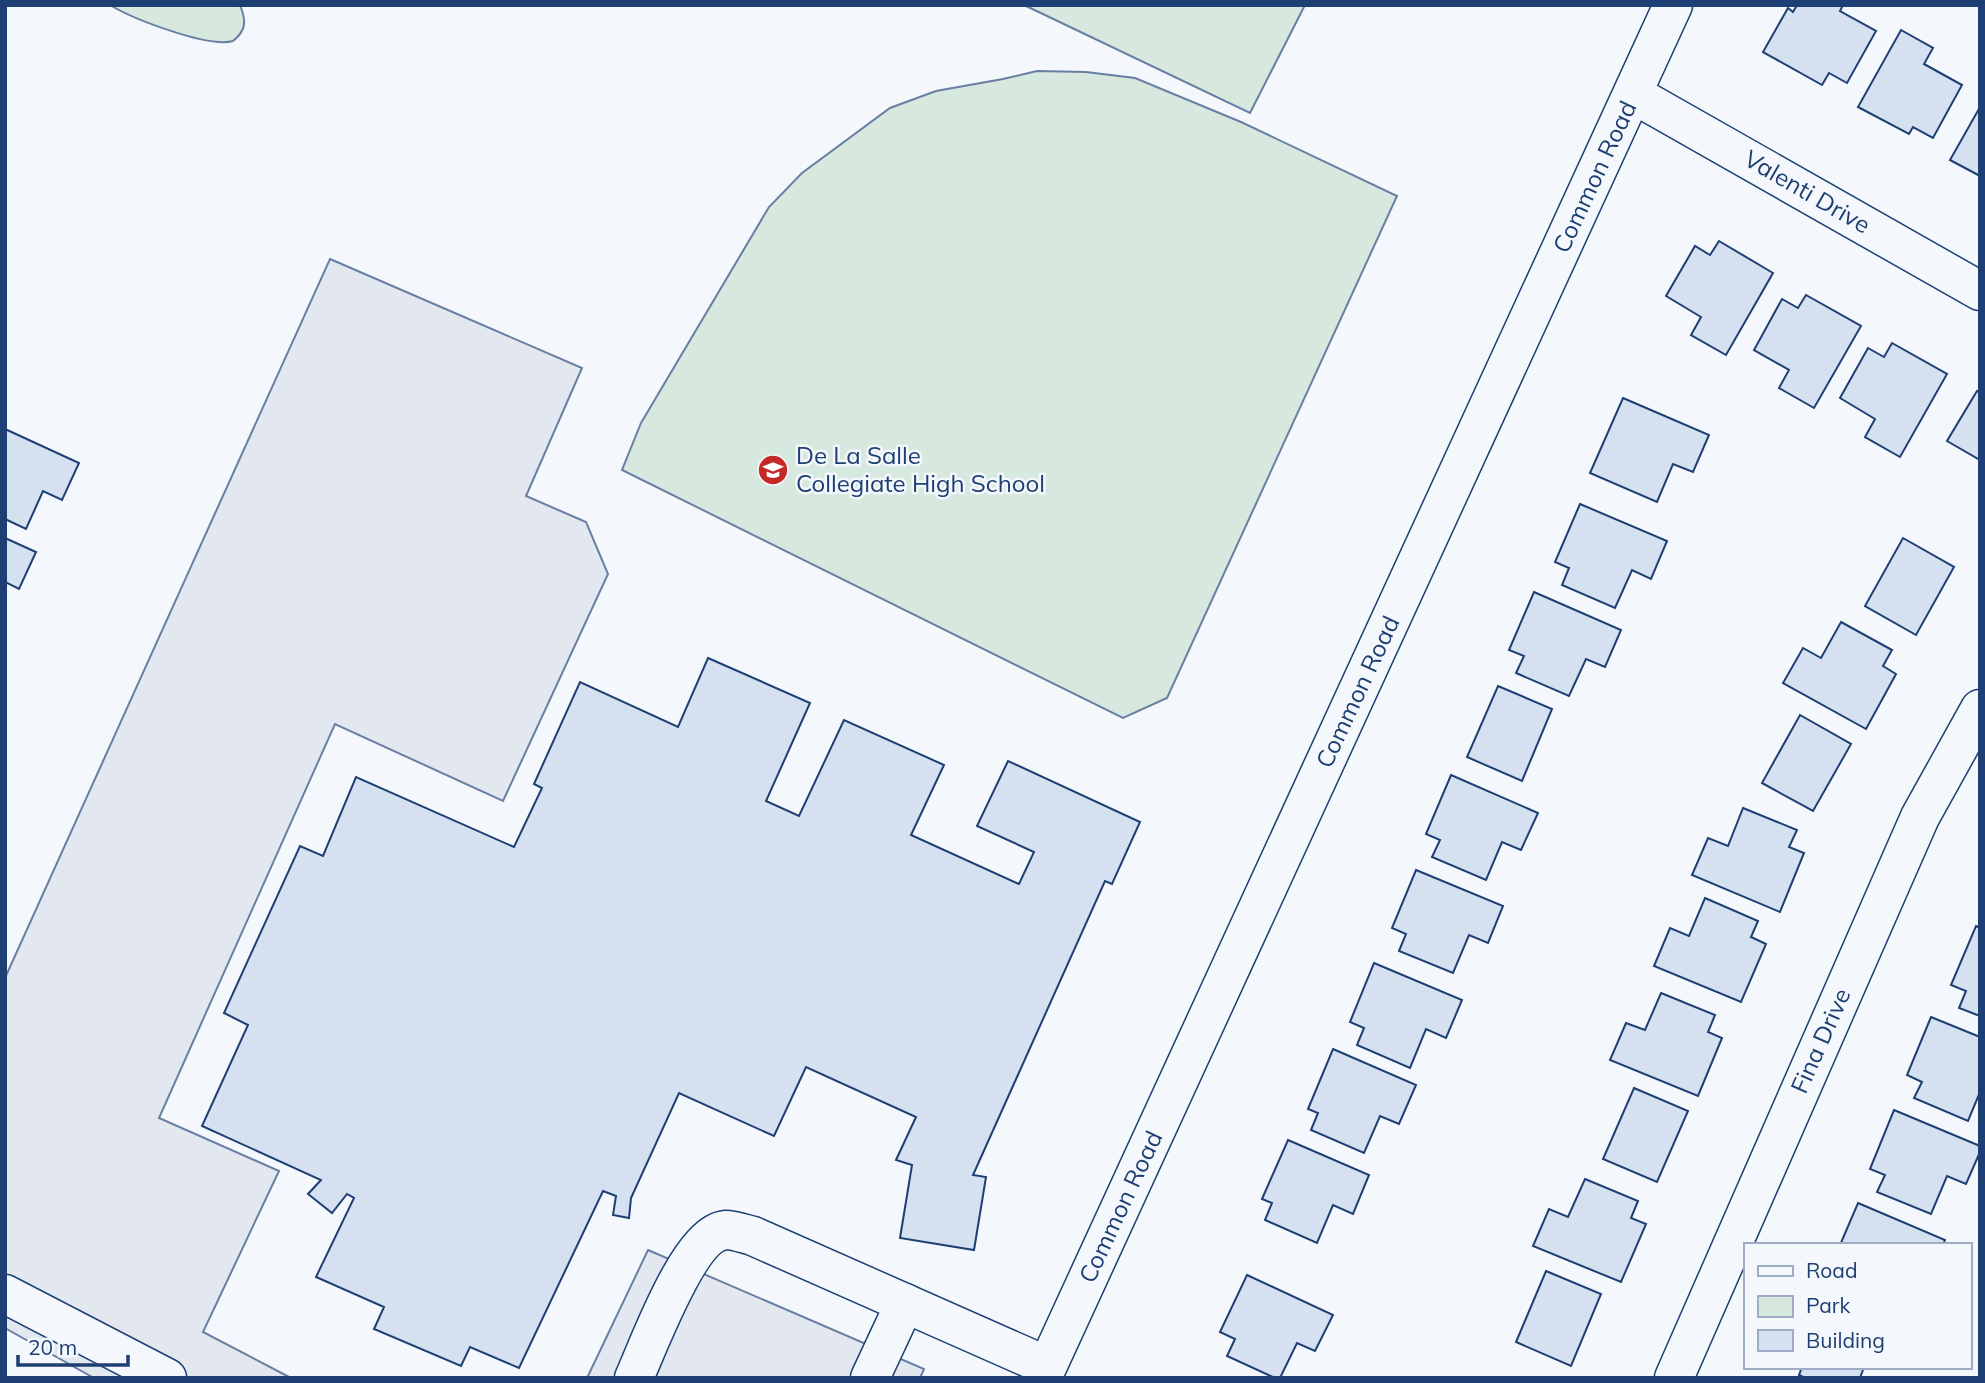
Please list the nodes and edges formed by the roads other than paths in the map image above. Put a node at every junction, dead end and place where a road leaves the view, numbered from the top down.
1 (1674, 5) edge
2 (1633, 94) junction
3 (1980, 291) edge
4 (1980, 709) edge
5 (5, 1294) edge
6 (905, 1303) junction
7 (1045, 1372) edge
8 (167, 1378) edge
9 (634, 1378) edge
10 (870, 1378) edge
11 (1674, 1378) edge

1 - 2 street, Common Road
2 - 3 street, Valenti Drive
2 - 7 street, Common Road
4 - 11 street, Fina Drive
5 - 8 street
6 - 7 street
6 - 9 street
6 - 10 street

